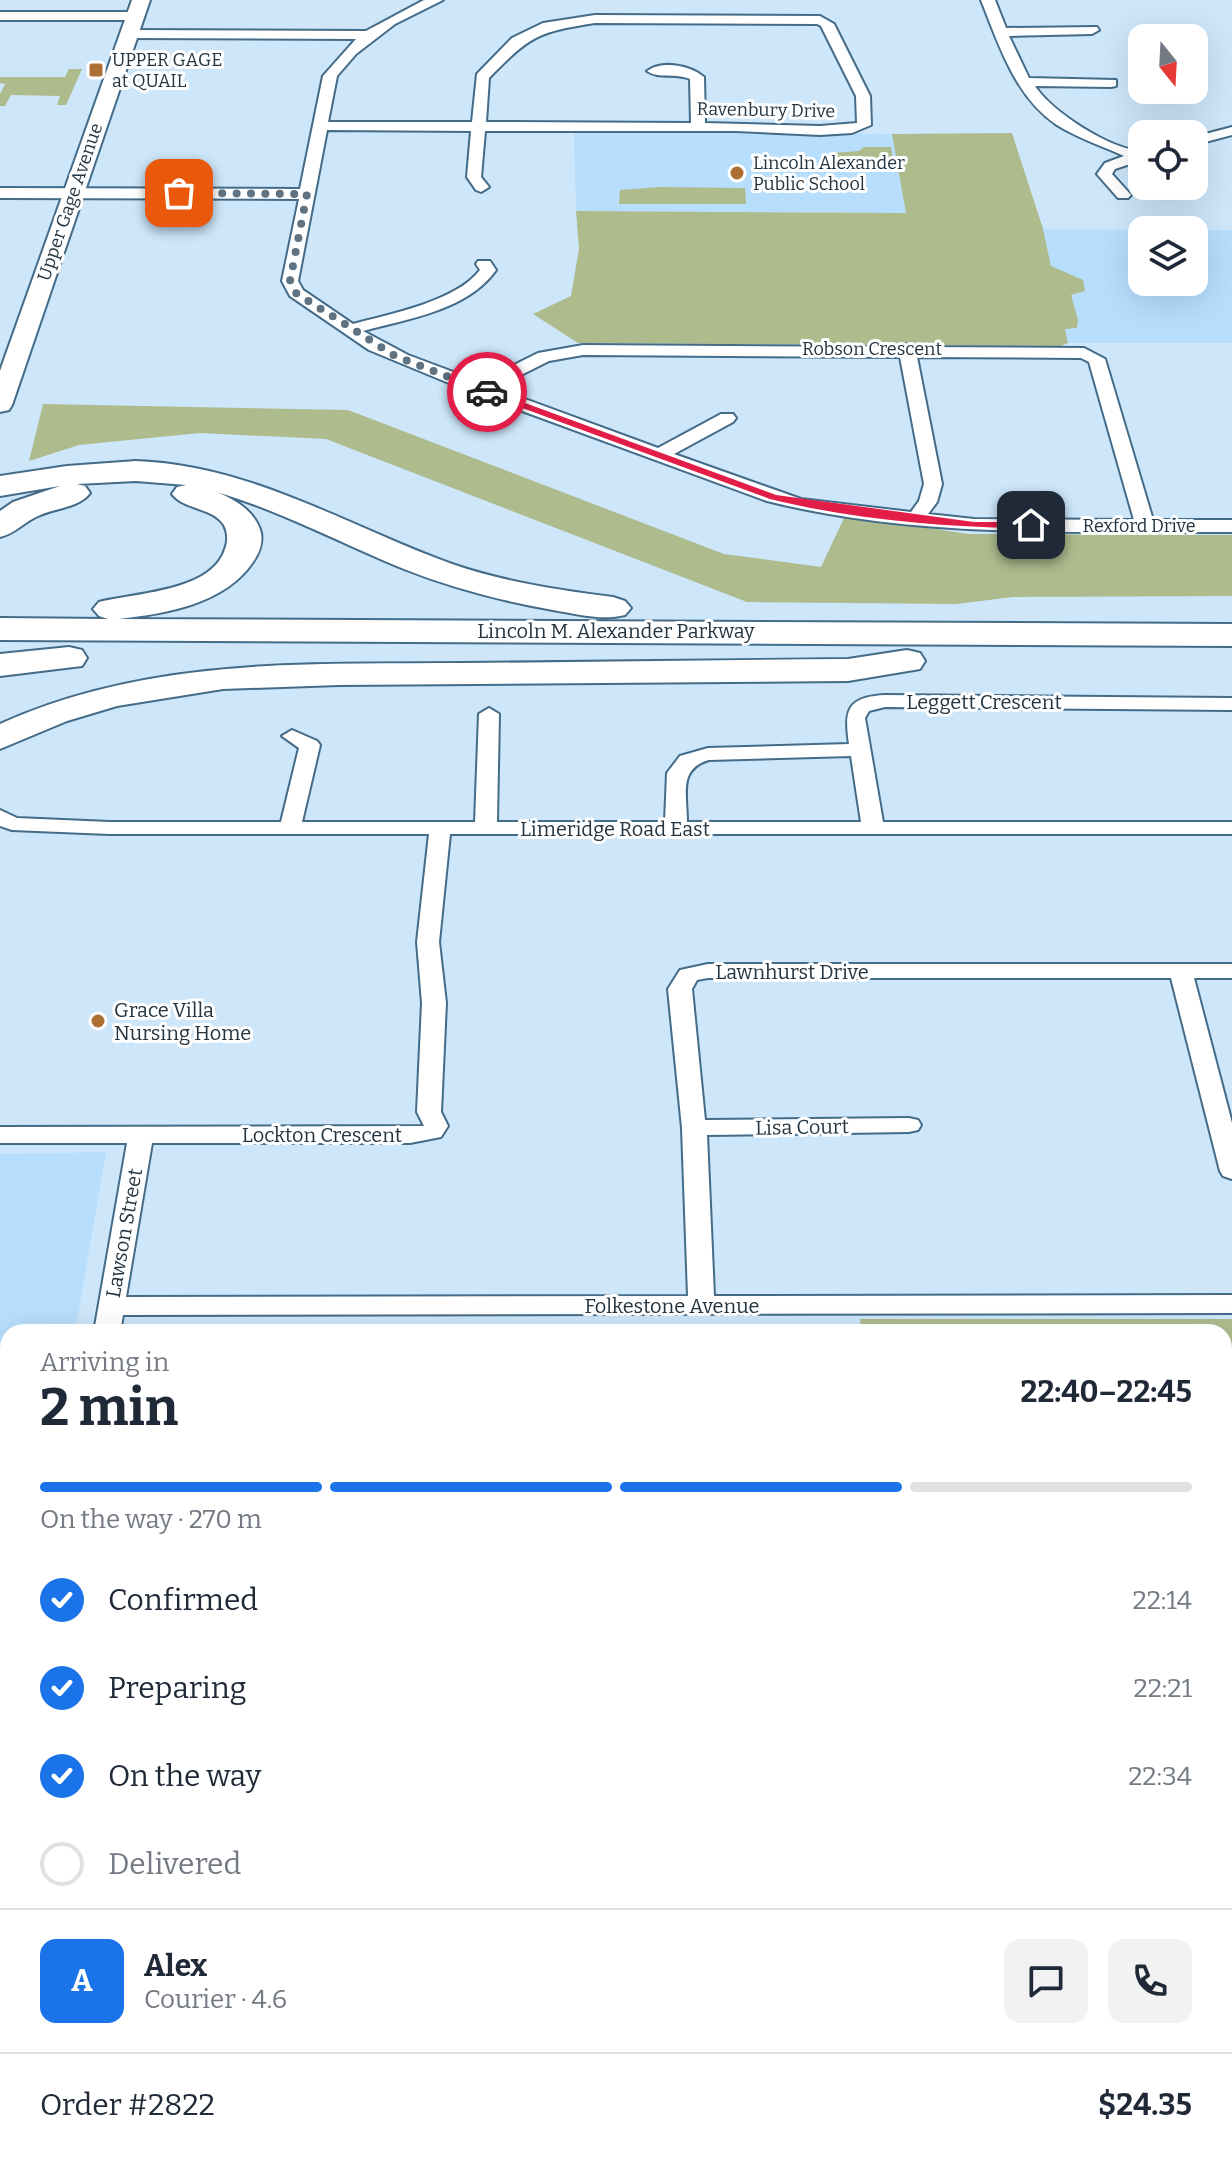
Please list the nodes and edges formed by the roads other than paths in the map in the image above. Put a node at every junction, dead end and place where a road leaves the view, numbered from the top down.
1 (436, 0) edge
2 (687, 0) edge
3 (988, 0) edge
4 (0, 16) edge
5 (135, 17) edge
6 (688, 19) junction
7 (1092, 30) dead end
8 (1001, 32) junction
9 (371, 35) junction
10 (654, 71) dead end
11 (1025, 82) junction
12 (1111, 83) dead end
13 (322, 126) junction
14 (478, 126) junction
15 (698, 127) junction
16 (1232, 131) edge
17 (1208, 137) edge
18 (1128, 150) edge
19 (1128, 159) edge
20 (481, 187) dead end
21 (0, 193) edge
22 (74, 193) junction
23 (307, 194) junction
24 (1123, 195) dead end
25 (484, 264) dead end
26 (351, 329) junction
27 (907, 349) junction
28 (479, 389) junction
29 (0, 405) edge
30 (727, 418) dead end
31 (659, 455) junction
32 (0, 464) edge
33 (57, 476) junction
34 (0, 486) edge
35 (916, 518) junction
36 (1145, 525) junction
37 (1232, 526) edge
38 (0, 527) edge
39 (0, 617) edge
40 (0, 629) edge
41 (866, 632) junction
42 (1232, 635) edge
43 (0, 658) edge
44 (69, 658) junction
45 (907, 661) junction
46 (1232, 663) edge
47 (0, 665) edge
48 (1232, 704) edge
49 (489, 714) dead end
50 (292, 736) dead end
51 (0, 738) edge
52 (861, 750) junction
53 (0, 816) edge
54 (290, 828) junction
55 (440, 828) junction
56 (486, 828) junction
57 (873, 828) junction
58 (1232, 828) edge
59 (676, 829) junction
60 (1181, 971) junction
61 (1232, 971) edge
62 (909, 1125) dead end
63 (1227, 1126) edge
64 (694, 1128) junction
65 (0, 1135) edge
66 (141, 1135) junction
67 (1232, 1171) edge
68 (1232, 1304) edge
69 (701, 1306) junction
70 (109, 1319) edge

1 - 9 street, Rexford Drive
2 - 6 street
3 - 8 street
4 - 5 street
5 - 9 street
5 - 22 main road, Upper Gage Avenue
6 - 14 street, Ravenbury Drive
6 - 15 street, Ravenbury Drive
7 - 8 street
8 - 11 street
9 - 13 street, Rexford Drive
10 - 15 street
11 - 12 street
11 - 18 street
13 - 14 street, Ravenbury Drive
13 - 23 street, Rexford Drive
14 - 15 street, Ravenbury Drive
14 - 20 street
16 - 17 street
19 - 24 street
21 - 22 street
22 - 23 street
22 - 29 main road, Upper Gage Avenue
23 - 26 street, Rexford Drive
25 - 26 street
26 - 28 street, Rexford Drive
27 - 28 street, Robson Crescent
27 - 35 street
27 - 36 street, Robson Crescent
28 - 31 street, Rexford Drive
30 - 31 street
31 - 35 street, Rexford Drive
32 - 33 highway
33 - 34 highway
33 - 41 highway
35 - 36 street, Rexford Drive
36 - 37 street, Rexford Drive
38 - 39 highway
40 - 41 highway, Lincoln M. Alexander Parkway
41 - 42 highway, Lincoln M. Alexander Parkway
43 - 44 highway, Lincoln M. Alexander Parkway
44 - 45 highway, Lincoln M. Alexander Parkway
44 - 47 highway
45 - 46 highway, Lincoln M. Alexander Parkway
45 - 51 highway
48 - 52 street, Leggett Crescent
49 - 56 street
50 - 54 street
52 - 57 street, Leggett Crescent
52 - 59 street
53 - 54 street, Limeridge Road East
54 - 55 street, Limeridge Road East
55 - 56 street, Limeridge Road East
55 - 66 street, Lockton Crescent
56 - 59 street, Limeridge Road East
57 - 58 street, Limeridge Road East
57 - 59 street, Limeridge Road East
60 - 61 street, Lawnhurst Drive
60 - 63 street
60 - 64 street, Lawnhurst Drive
62 - 64 street, Lisa Court
63 - 67 street
64 - 69 street, Lawnhurst Drive
65 - 66 street, Lockton Crescent
66 - 70 street, Lawson Street
68 - 69 street, Folkestone Avenue
69 - 70 street, Folkestone Avenue

